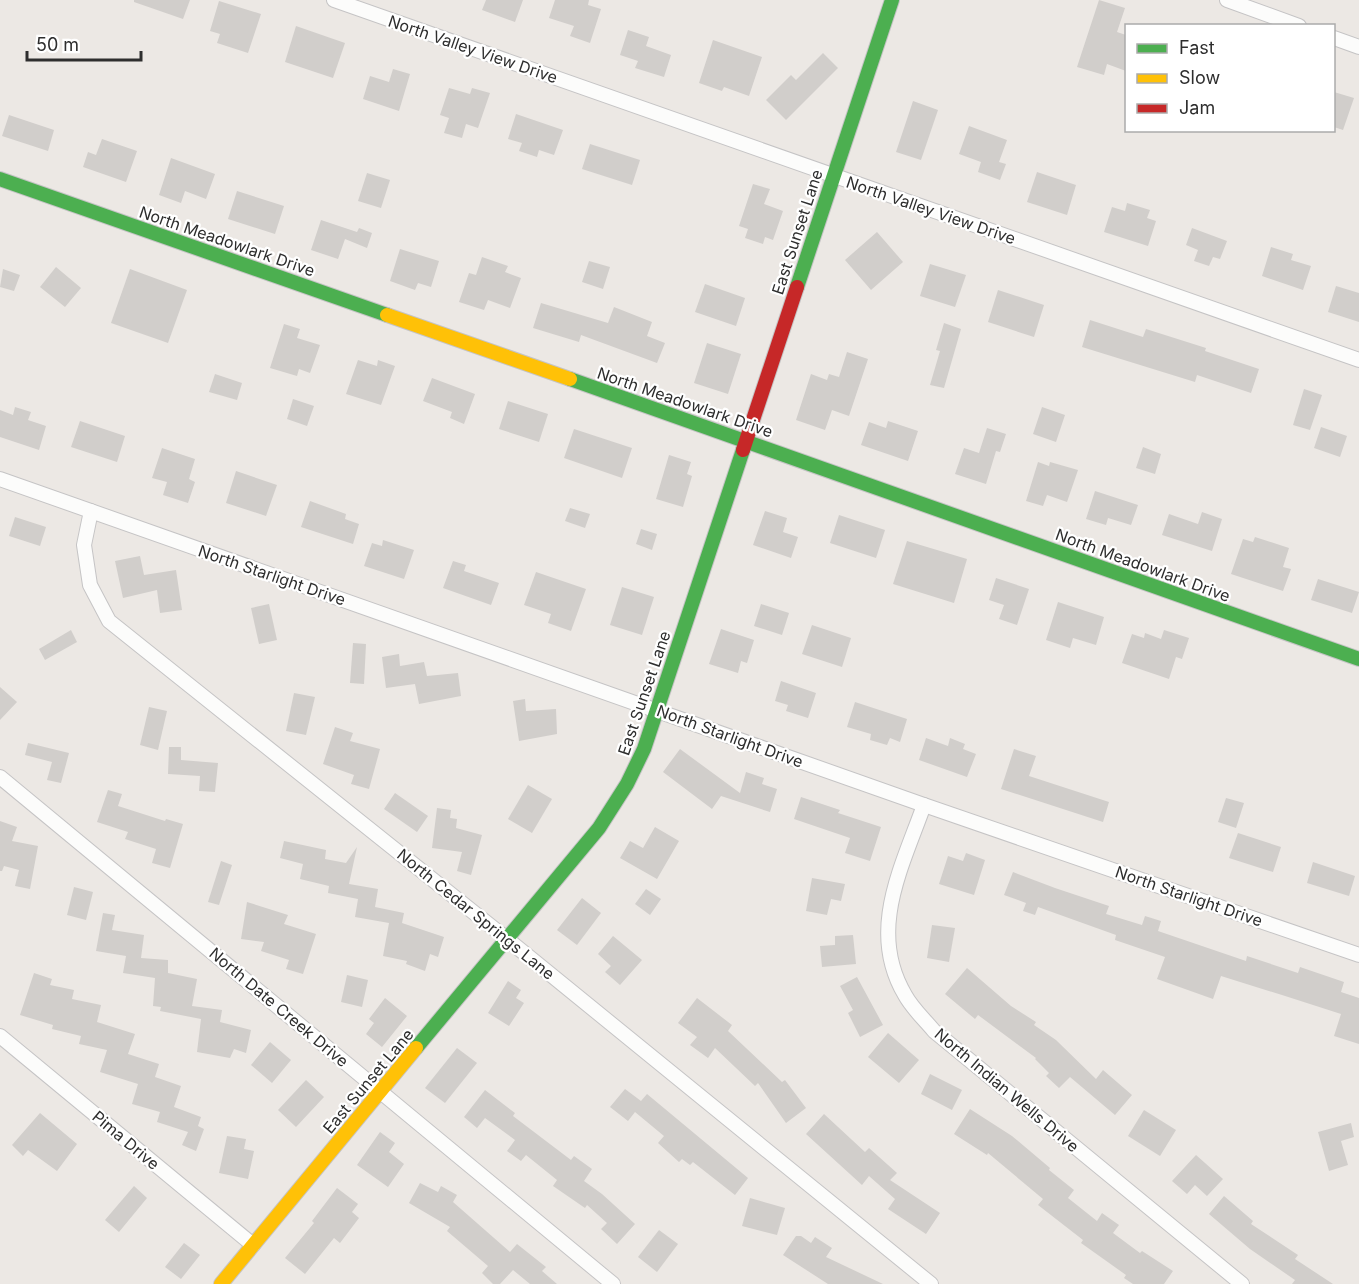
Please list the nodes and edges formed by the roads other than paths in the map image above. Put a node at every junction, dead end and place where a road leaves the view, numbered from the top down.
1 (334, 0) edge
2 (892, 0) edge
3 (1227, 0) edge
4 (1293, 24) edge
5 (1335, 38) edge
6 (1359, 47) edge
7 (833, 176) junction
8 (0, 179) edge
9 (1359, 360) edge
10 (746, 441) junction
11 (0, 479) edge
12 (91, 511) junction
13 (1359, 659) edge
14 (657, 710) junction
15 (0, 777) edge
16 (924, 805) junction
17 (507, 939) junction
18 (1359, 955) edge
19 (0, 1036) edge
20 (380, 1091) junction
21 (253, 1245) junction
22 (221, 1284) edge
23 (613, 1284) edge
24 (931, 1284) edge
25 (1242, 1284) edge

1 - 7 street, North Valley View Drive
2 - 7 street, East Sunset Lane
3 - 4 street
5 - 6 street
7 - 9 street, North Valley View Drive
7 - 10 street, East Sunset Lane
8 - 10 street, North Meadowlark Drive
10 - 13 street, North Meadowlark Drive
10 - 14 street, East Sunset Lane
11 - 12 street, North Starlight Drive
12 - 14 street, North Starlight Drive
12 - 17 street, North Cedar Springs Lane
14 - 16 street, North Starlight Drive
14 - 17 street, East Sunset Lane
15 - 20 street, North Date Creek Drive
16 - 18 street, North Starlight Drive
16 - 25 street, North Indian Wells Drive
17 - 20 street, East Sunset Lane
17 - 24 street, North Cedar Springs Lane
19 - 21 street, Pima Drive
20 - 21 street, East Sunset Lane
20 - 23 street, North Date Creek Drive
21 - 22 street, East Sunset Lane

